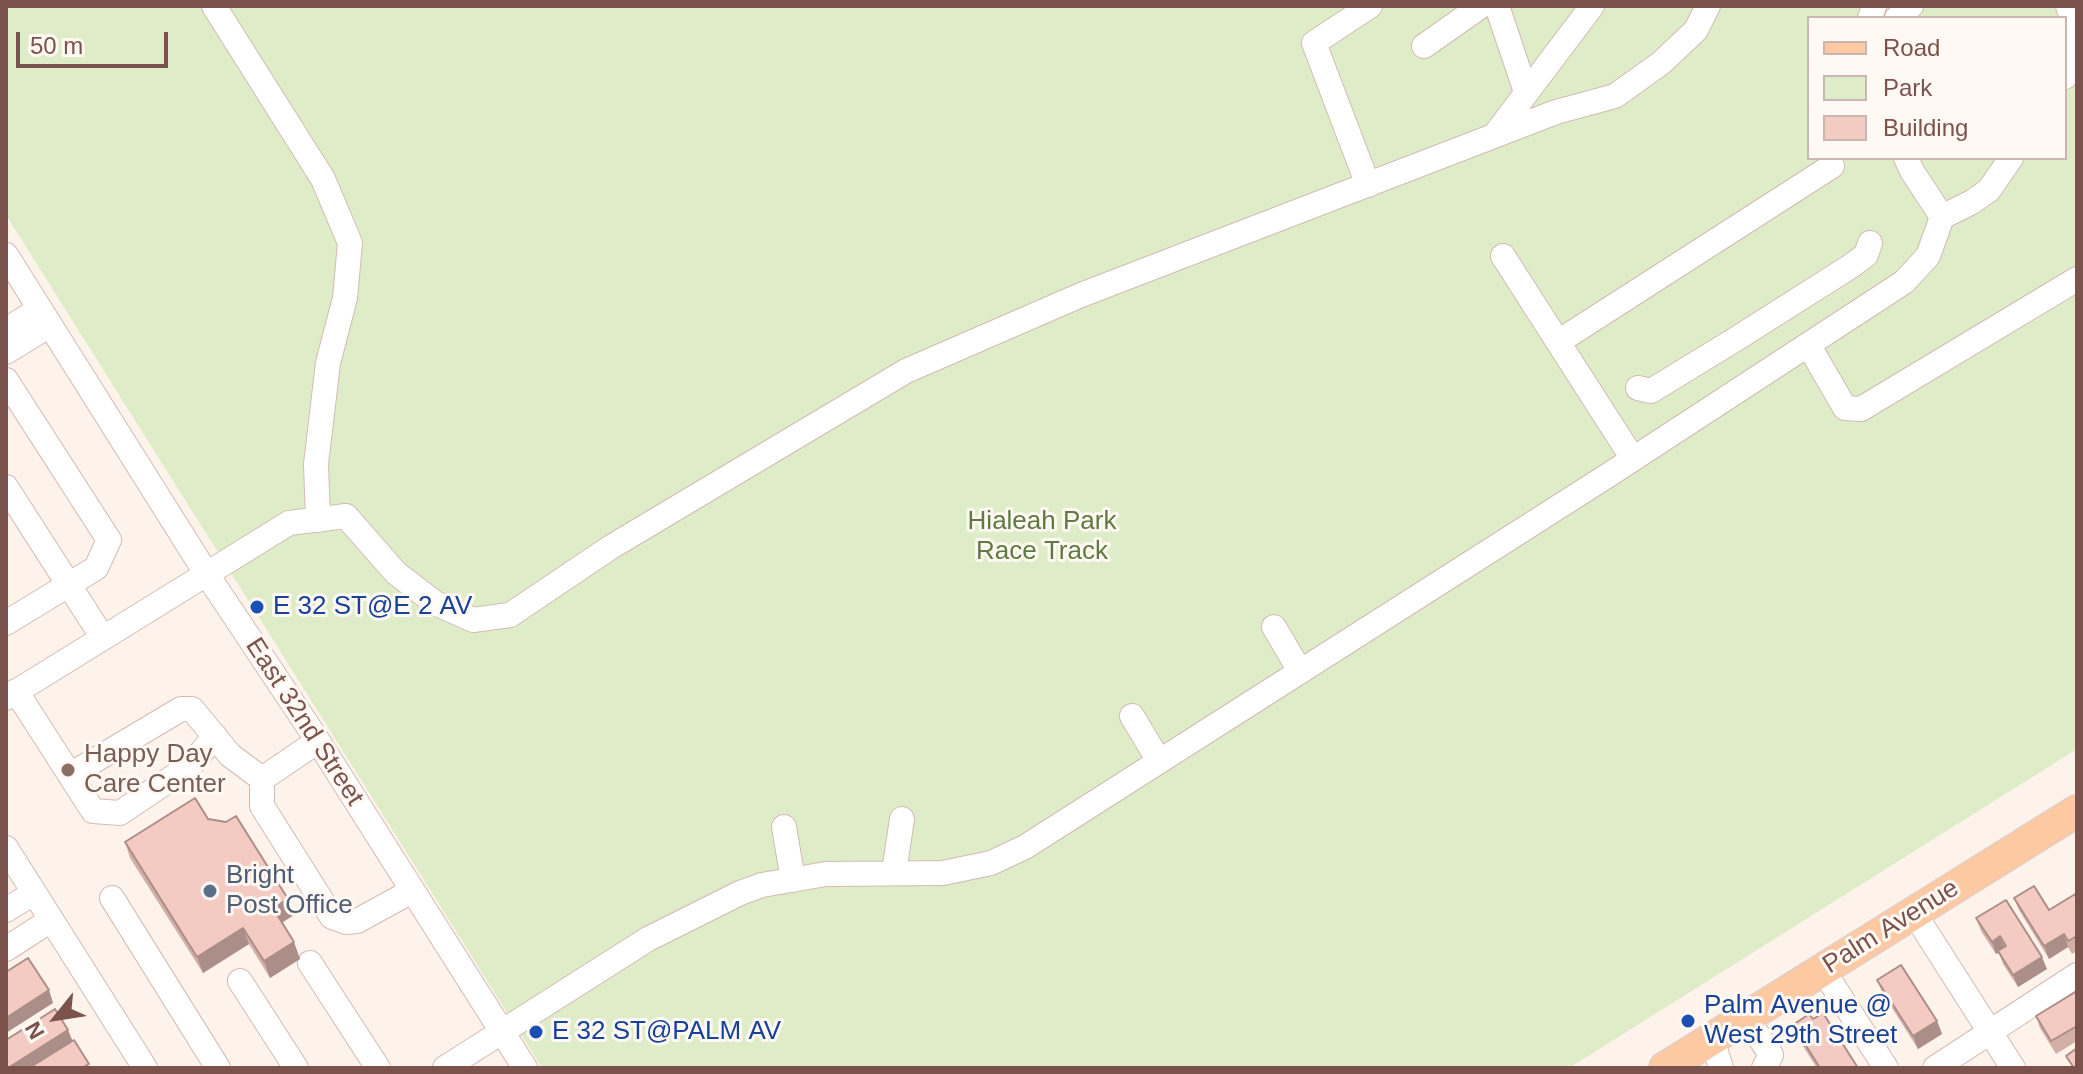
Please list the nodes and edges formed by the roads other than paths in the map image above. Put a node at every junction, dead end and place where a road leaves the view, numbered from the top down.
1 (214, 6) edge
2 (1370, 6) edge
3 (1481, 6) edge
4 (1497, 6) edge
5 (1592, 6) edge
6 (1708, 6) edge
7 (2072, 8) edge
8 (1424, 46) dead end
9 (2067, 73) edge
10 (1526, 92) junction
11 (1494, 136) junction
12 (1907, 160) edge
13 (2010, 160) edge
14 (1832, 166) dead end
15 (1368, 185) junction
16 (1942, 217) junction
17 (1870, 243) dead end
18 (6, 255) edge
19 (1503, 256) dead end
20 (2077, 279) edge
21 (45, 317) junction
22 (6, 330) edge
23 (1558, 342) junction
24 (1809, 346) junction
25 (6, 352) edge
26 (6, 380) edge
27 (1638, 388) dead end
28 (1633, 459) junction
29 (6, 487) edge
30 (318, 520) junction
31 (206, 573) junction
32 (69, 586) junction
33 (8, 618) edge
34 (1274, 627) dead end
35 (103, 638) junction
36 (1300, 671) junction
37 (17, 691) edge
38 (1132, 716) dead end
39 (215, 736) junction
40 (318, 741) junction
41 (1159, 761) junction
42 (76, 772) junction
43 (262, 779) junction
44 (2077, 811) edge
45 (902, 819) dead end
46 (784, 827) dead end
47 (6, 848) edge
48 (894, 872) junction
49 (793, 880) junction
50 (412, 891) junction
51 (34, 893) junction
52 (112, 898) dead end
53 (6, 910) edge
54 (1914, 913) junction
55 (51, 920) junction
56 (6, 949) edge
57 (310, 963) dead end
58 (1823, 970) junction
59 (2077, 975) edge
60 (240, 981) dead end
61 (1746, 1017) junction
62 (1990, 1031) junction
63 (502, 1032) junction
64 (1716, 1054) edge
65 (145, 1068) edge
66 (218, 1068) edge
67 (296, 1068) edge
68 (378, 1068) edge
69 (445, 1068) edge
70 (525, 1068) edge
71 (1665, 1068) edge
72 (1764, 1068) edge
73 (1886, 1068) edge
74 (1935, 1068) edge
75 (2013, 1068) edge

1 - 30 street
2 - 15 street
3 - 8 street
4 - 10 street
5 - 10 street
6 - 11 street
7 - 9 street
10 - 11 street
11 - 15 street
12 - 16 street
13 - 16 street
14 - 23 street
15 - 30 street
16 - 24 street
17 - 27 street
18 - 21 street, East 32nd Street
19 - 23 street
20 - 24 street
21 - 22 street
21 - 25 street
21 - 31 street, East 32nd Street
23 - 28 street
24 - 28 street
26 - 32 street
28 - 36 street
29 - 32 street
30 - 31 street
31 - 35 street
31 - 40 street, East 32nd Street
32 - 33 street
32 - 35 street
34 - 36 street
35 - 37 street
36 - 41 street
37 - 42 street
38 - 41 street
39 - 42 street
39 - 42 street
39 - 43 street
40 - 43 street
40 - 50 street, East 32nd Street
41 - 48 street
43 - 50 street
44 - 54 main road, Palm Avenue
45 - 48 street
46 - 49 street
47 - 51 street
48 - 49 street
49 - 63 street
50 - 63 street, East 32nd Street
51 - 53 street
51 - 55 street
52 - 66 street
54 - 58 main road, Palm Avenue
54 - 62 street
55 - 56 street
55 - 65 street
57 - 68 street
58 - 61 main road, Palm Avenue
58 - 73 street
59 - 62 street
60 - 67 street
61 - 64 main road, Palm Avenue
61 - 72 street
62 - 74 street
62 - 75 street
63 - 69 street
63 - 70 street, East 32nd Street
64 - 71 main road, Palm Avenue

